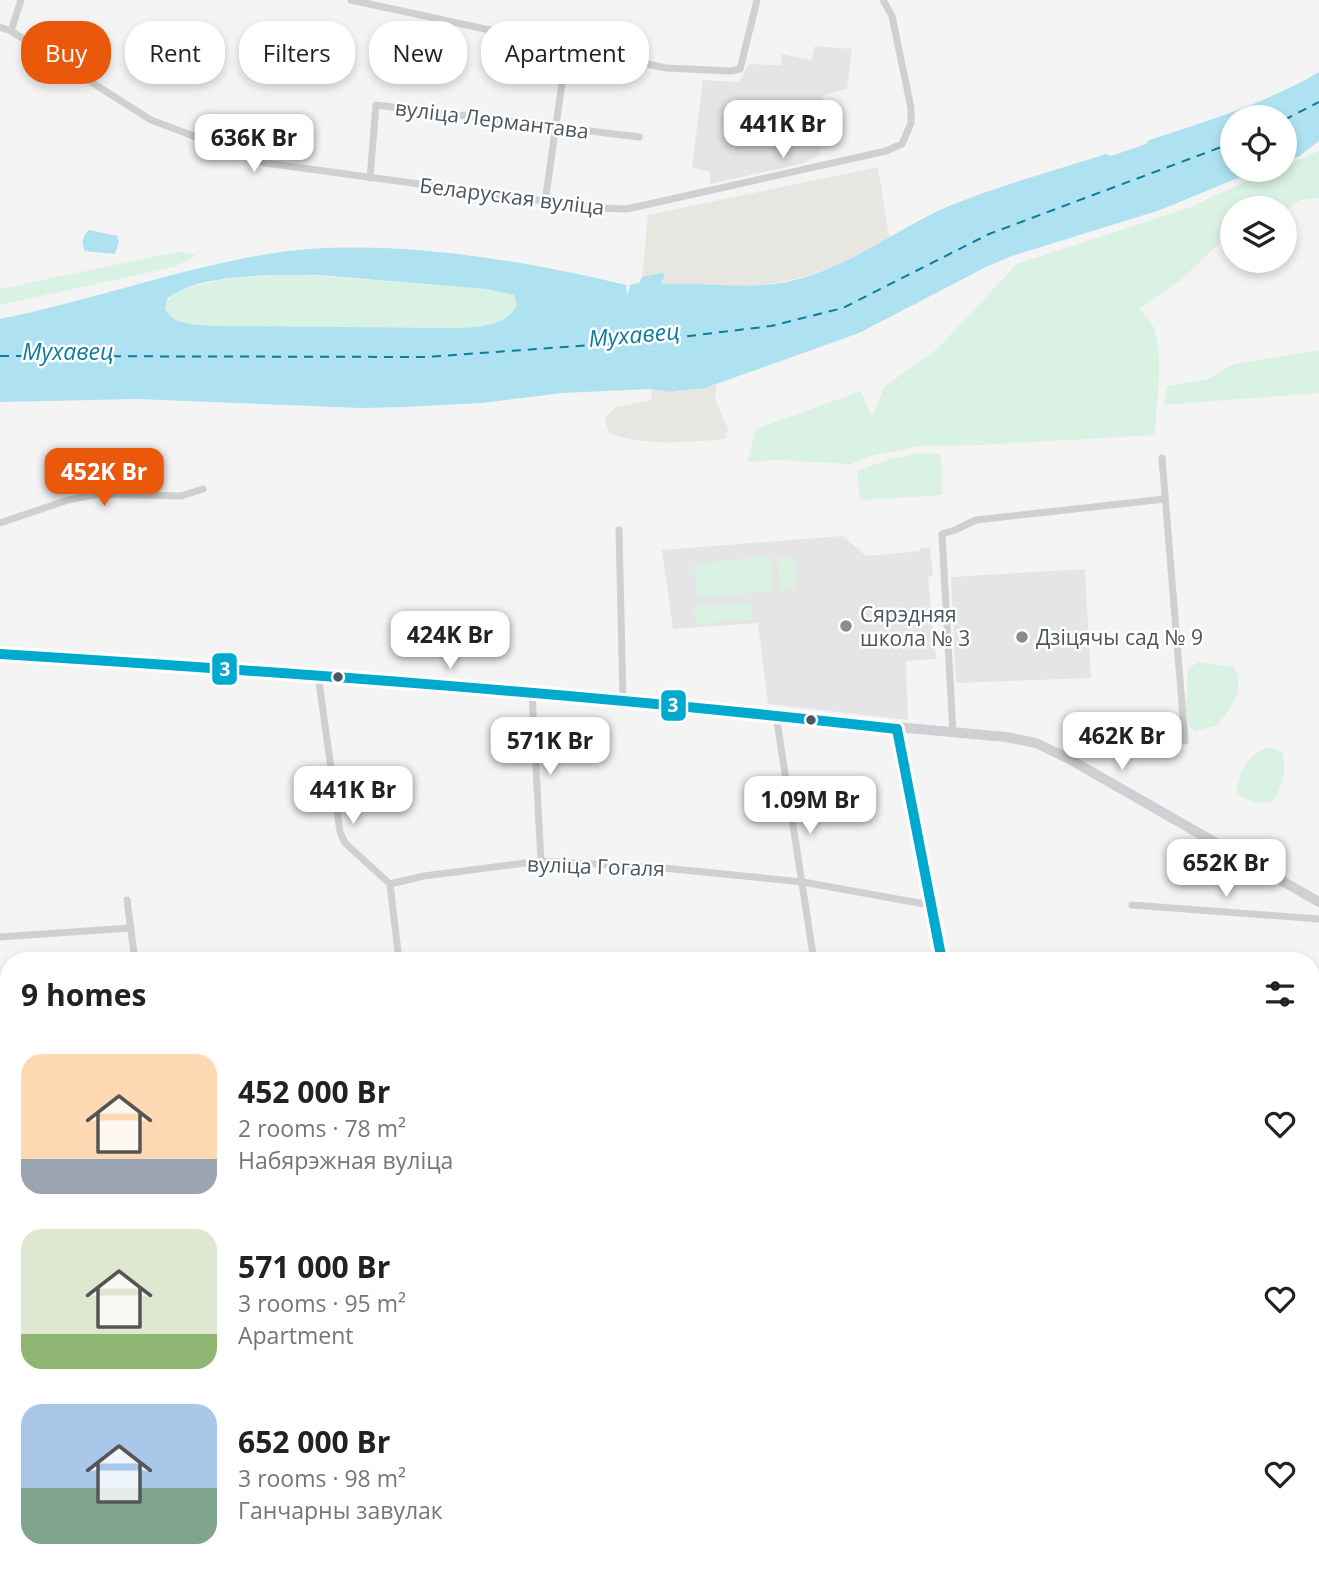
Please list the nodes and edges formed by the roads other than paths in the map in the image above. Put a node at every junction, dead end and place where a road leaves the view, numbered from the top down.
1 (21, 0) edge
2 (351, 0) edge
3 (757, 0) edge
4 (883, 0) edge
5 (0, 27) edge
6 (481, 29) edge
7 (11, 32) junction
8 (649, 65) edge
9 (562, 84) edge
10 (555, 127) junction
11 (639, 137) dead end
12 (370, 178) junction
13 (545, 202) junction
14 (1162, 458) dead end
15 (203, 488) dead end
16 (1165, 499) junction
17 (0, 523) edge
18 (619, 530) dead end
19 (0, 654) edge
20 (318, 675) junction
21 (532, 693) junction
22 (623, 702) junction
23 (776, 715) junction
24 (897, 729) junction
25 (953, 733) junction
26 (1069, 759) junction
27 (541, 861) junction
28 (803, 882) junction
29 (390, 884) junction
30 (127, 901) dead end
31 (1319, 902) edge
32 (930, 905) junction
33 (1132, 905) dead end
34 (1319, 919) edge
35 (130, 928) junction
36 (0, 937) edge
37 (134, 952) edge
38 (398, 952) edge
39 (813, 952) edge
40 (940, 952) edge

1 - 7 street
2 - 6 street
3 - 8 street
4 - 13 street, Беларуская вуліца
5 - 7 street, Беларуская вуліца
7 - 12 street, Беларуская вуліца
9 - 10 street
10 - 11 street, вуліца Лермантава
10 - 12 street, вуліца Лермантава
10 - 13 street
12 - 13 street, Беларуская вуліца
14 - 16 street
15 - 17 street
16 - 25 street
16 - 26 street
18 - 22 street
19 - 20 main road
20 - 21 main road
20 - 29 street
21 - 22 main road
21 - 27 street
22 - 23 main road
23 - 24 main road
23 - 28 street
24 - 25 main road
24 - 32 street
25 - 26 main road
26 - 31 main road
27 - 28 street, вуліца Гогаля
27 - 29 street, вуліца Гогаля
28 - 32 street, вуліца Гогаля
28 - 39 street
29 - 38 street
30 - 35 street
32 - 40 street
33 - 34 street
35 - 36 street
35 - 37 street

